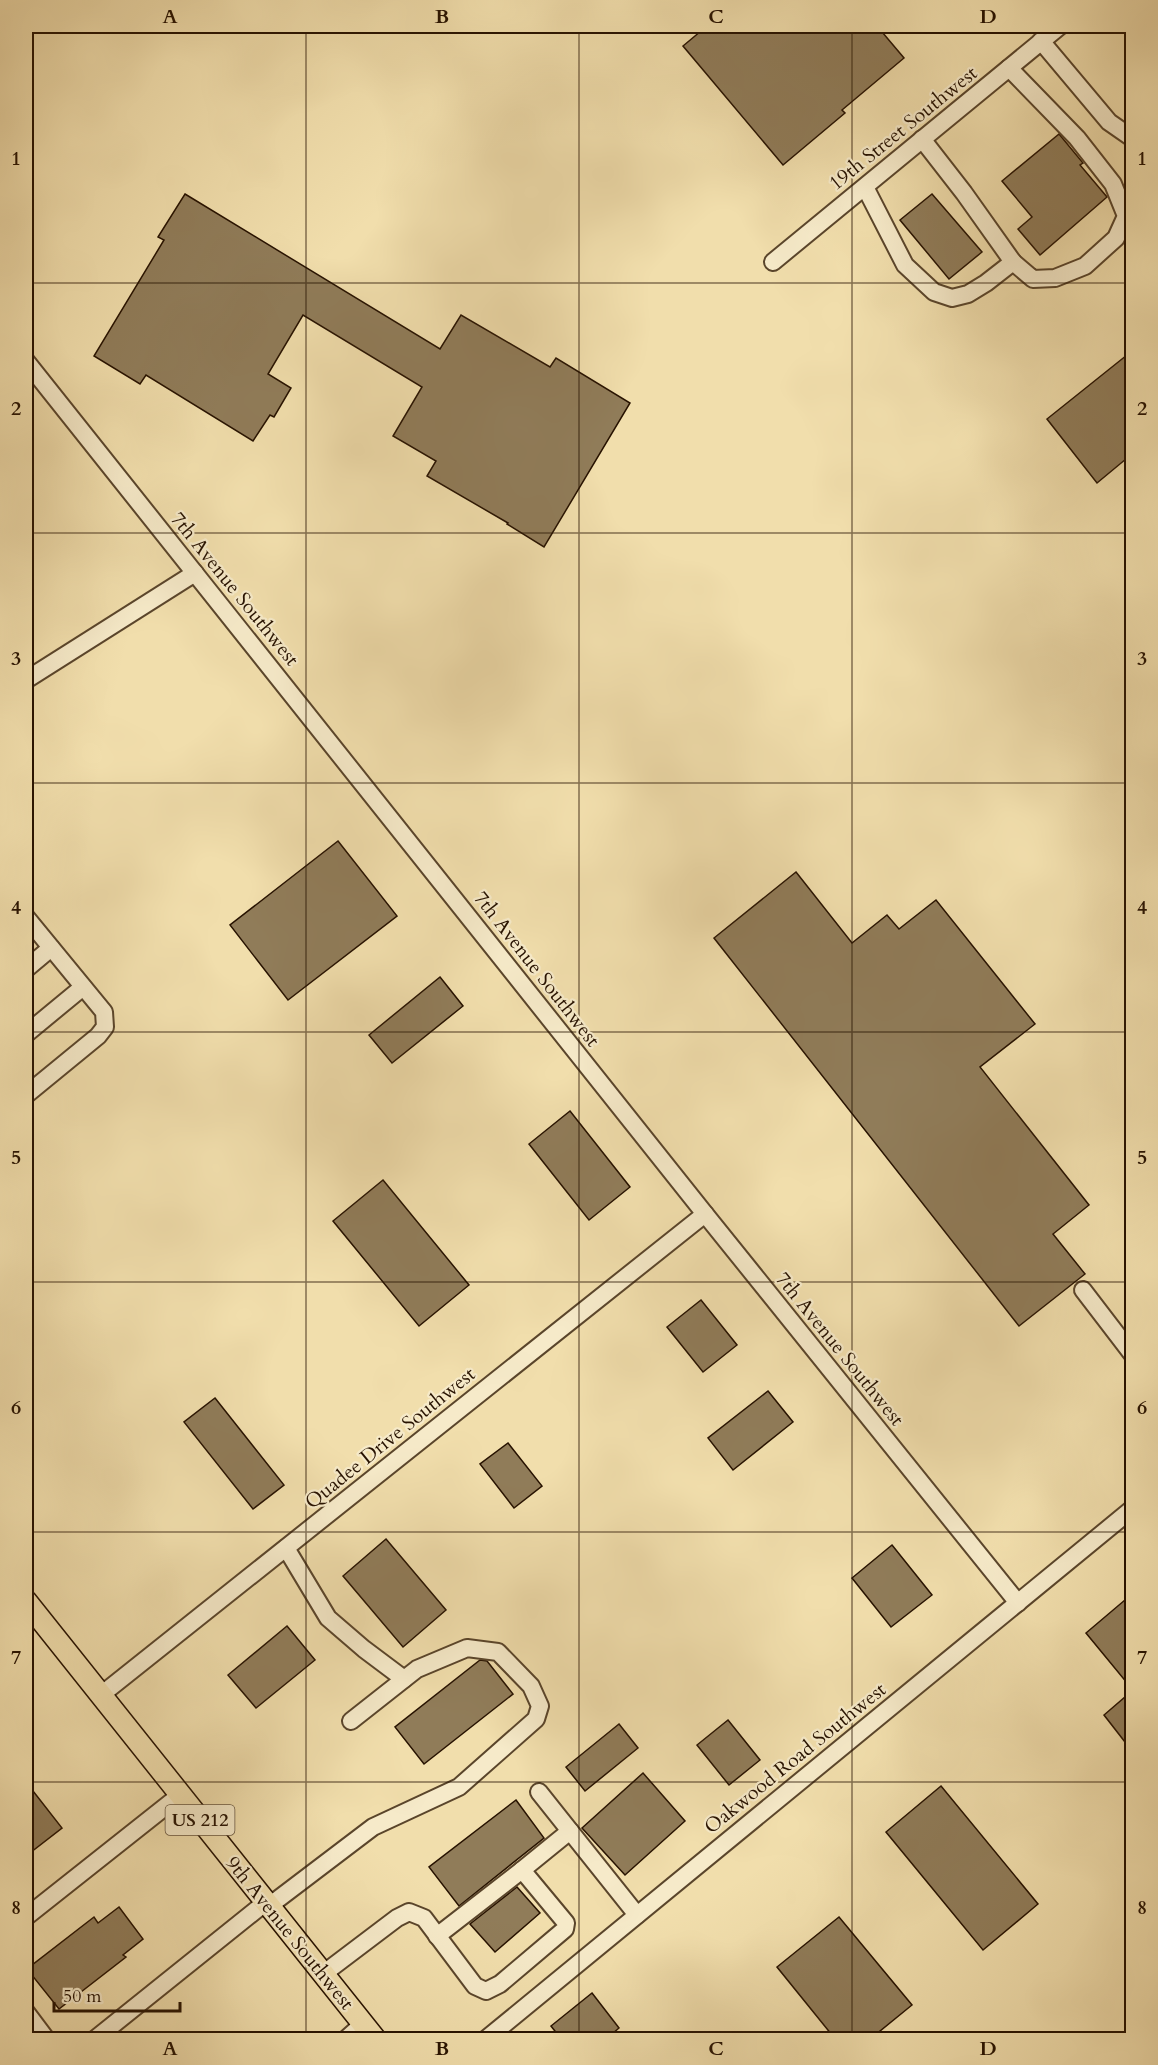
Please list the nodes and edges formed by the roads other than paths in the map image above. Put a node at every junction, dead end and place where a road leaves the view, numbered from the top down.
1 (1060, 26) edge
2 (1041, 41) junction
3 (1009, 68) junction
4 (1132, 138) edge
5 (922, 139) junction
6 (865, 187) junction
7 (773, 262) dead end
8 (1012, 262) junction
9 (26, 361) edge
10 (195, 573) junction
11 (26, 680) edge
12 (26, 917) edge
13 (51, 948) junction
14 (26, 969) edge
15 (83, 987) junction
16 (26, 1034) edge
17 (26, 1095) edge
18 (705, 1214) junction
19 (1083, 1290) dead end
20 (1132, 1354) edge
21 (1132, 1509) edge
22 (286, 1548) junction
23 (26, 1601) edge
24 (1018, 1602) junction
25 (404, 1679) junction
26 (101, 1695) junction
27 (351, 1721) dead end
28 (539, 1792) dead end
29 (180, 1795) junction
30 (570, 1831) junction
31 (522, 1870) junction
32 (267, 1904) junction
33 (637, 1915) junction
34 (26, 1917) edge
35 (437, 1936) junction
36 (323, 1974) junction
37 (26, 2012) edge
38 (370, 2032) edge
39 (47, 2040) edge
40 (94, 2040) edge
41 (345, 2040) edge
42 (485, 2040) edge

1 - 2 street, 19th Street Southwest
2 - 3 street, 19th Street Southwest
2 - 4 street
3 - 5 street, 19th Street Southwest
3 - 8 street
5 - 6 street, 19th Street Southwest
5 - 8 street
6 - 7 street, 19th Street Southwest
6 - 8 street
9 - 10 street, 7th Avenue Southwest
10 - 11 street
10 - 18 street, 7th Avenue Southwest
12 - 13 street
13 - 14 street
13 - 15 street
15 - 16 street
15 - 17 street
18 - 22 street, Quadee Drive Southwest
18 - 24 street, 7th Avenue Southwest
19 - 20 street
21 - 24 street, Oakwood Road Southwest
22 - 25 street
22 - 26 street, Quadee Drive Southwest
23 - 26 main road, 9th Avenue Southwest / US 212
24 - 33 street, Oakwood Road Southwest
25 - 27 street
25 - 32 street
26 - 29 main road, 9th Avenue Southwest / US 212
28 - 30 street
29 - 32 main road, 9th Avenue Southwest / US 212
29 - 34 street
30 - 31 street
30 - 33 street
31 - 35 street
31 - 35 street
32 - 36 main road, 9th Avenue Southwest / US 212
32 - 40 street
33 - 42 street, Oakwood Road Southwest
35 - 36 street
36 - 38 main road, 9th Avenue Southwest / US 212
37 - 39 street
38 - 41 street

